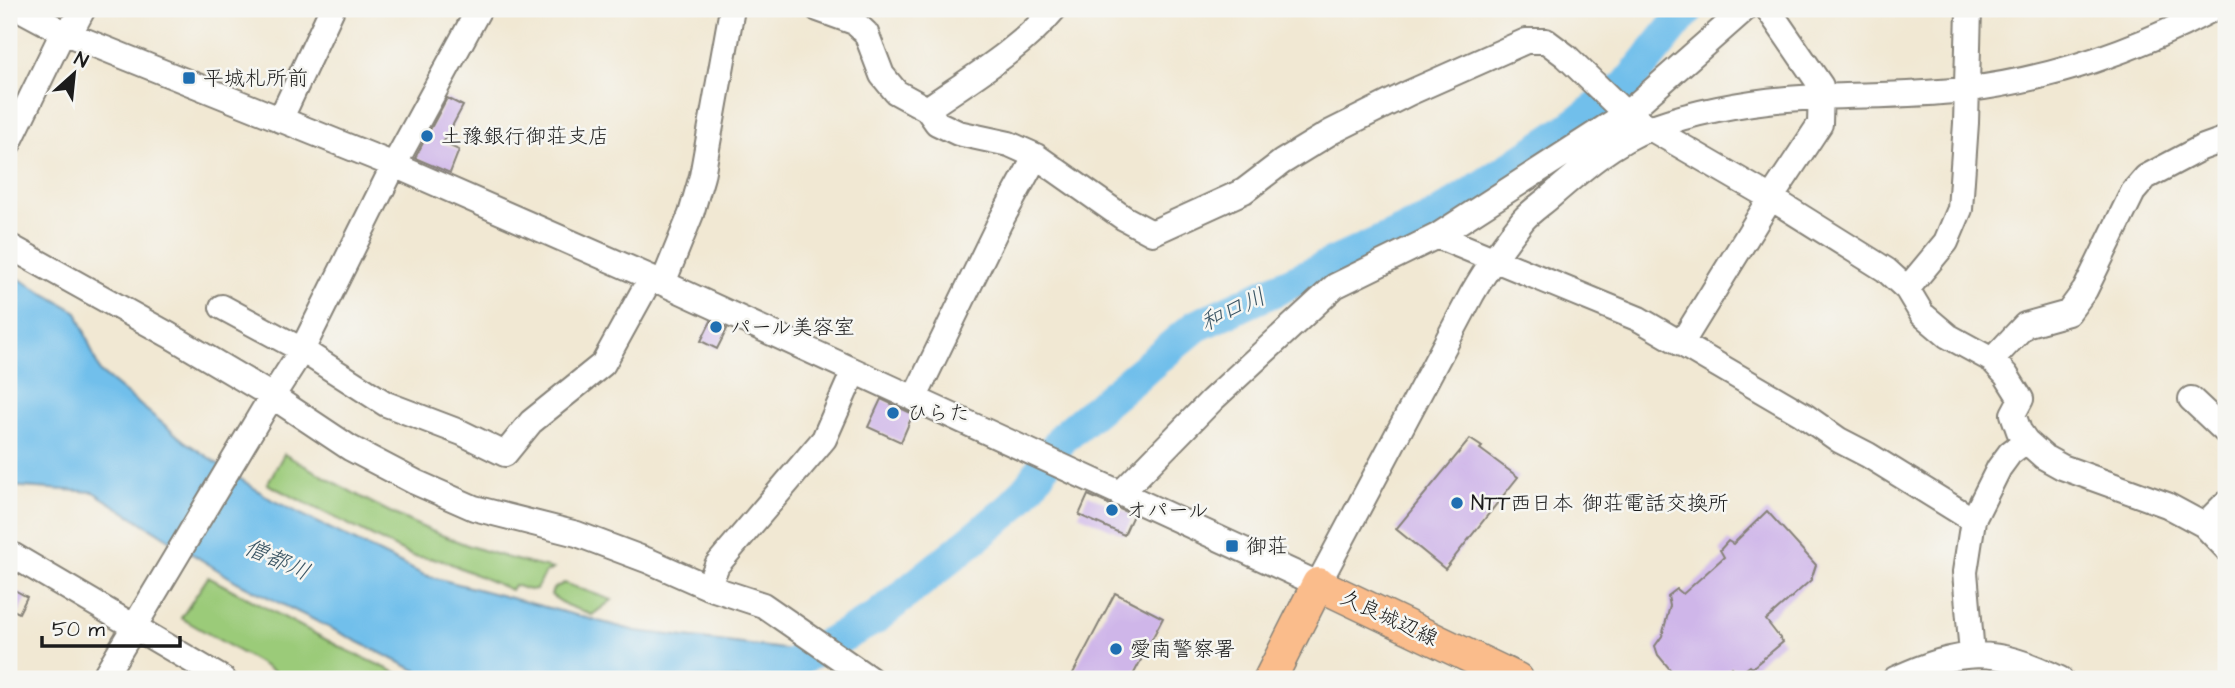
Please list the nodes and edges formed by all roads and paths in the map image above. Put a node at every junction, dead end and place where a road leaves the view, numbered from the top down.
1 (20, 9) edge
2 (83, 9) edge
3 (332, 9) edge
4 (479, 9) edge
5 (732, 9) edge
6 (818, 9) edge
7 (1054, 9) edge
8 (1745, 9) edge
9 (1768, 9) edge
10 (1969, 9) edge
11 (2213, 9) edge
12 (63, 32) junction
13 (1965, 90) junction
14 (1822, 98) junction
15 (927, 109) junction
16 (1621, 110) junction
17 (280, 120) junction
18 (1651, 127) junction
19 (2226, 139) edge
20 (9, 143) edge
21 (1036, 156) junction
22 (394, 166) junction
23 (1771, 198) junction
24 (1437, 236) junction
25 (9, 246) edge
26 (1492, 260) junction
27 (657, 281) junction
28 (1907, 289) junction
29 (222, 307) dead end
30 (1681, 344) junction
31 (302, 350) junction
32 (1992, 359) junction
33 (854, 371) junction
34 (914, 399) junction
35 (2191, 399) dead end
36 (269, 401) junction
37 (2226, 432) edge
38 (2026, 441) junction
39 (1120, 494) junction
40 (2226, 503) edge
41 (1973, 520) junction
42 (2204, 525) junction
43 (2226, 548) edge
44 (9, 553) edge
45 (1318, 584) junction
46 (708, 587) junction
47 (136, 621) junction
48 (1972, 654) junction
49 (103, 679) edge
50 (223, 679) edge
51 (870, 679) edge
52 (1270, 679) edge
53 (1517, 679) edge
54 (1895, 679) edge
55 (2060, 679) edge

1 - 12 street
2 - 12 street
3 - 17 street
4 - 22 street
5 - 27 street
6 - 15 street
7 - 15 street
8 - 16 street
9 - 14 street
10 - 13 street
11 - 13 street
12 - 17 street
12 - 20 street
13 - 14 street
13 - 28 street
14 - 18 street
14 - 23 street
15 - 21 street
16 - 18 street
16 - 21 street
16 - 24 street
17 - 22 street
18 - 23 street
18 - 26 street
19 - 32 street
21 - 34 street
22 - 27 street
22 - 31 street
23 - 28 street
23 - 30 street
24 - 26 street
24 - 39 street
25 - 36 street
26 - 30 street
26 - 45 street
27 - 31 street
27 - 33 street
28 - 32 street
29 - 31 street
30 - 41 street
31 - 36 street
32 - 38 street
33 - 34 street
33 - 46 street
34 - 39 street
35 - 37 street
36 - 46 street
36 - 47 street
38 - 41 street
38 - 42 street
39 - 45 street
40 - 42 street
41 - 48 street
42 - 43 street
44 - 47 street
45 - 52 main road, 久良城辺線
45 - 53 main road, 久良城辺線
46 - 51 street
47 - 49 street
47 - 50 street
48 - 54 street
48 - 55 street

